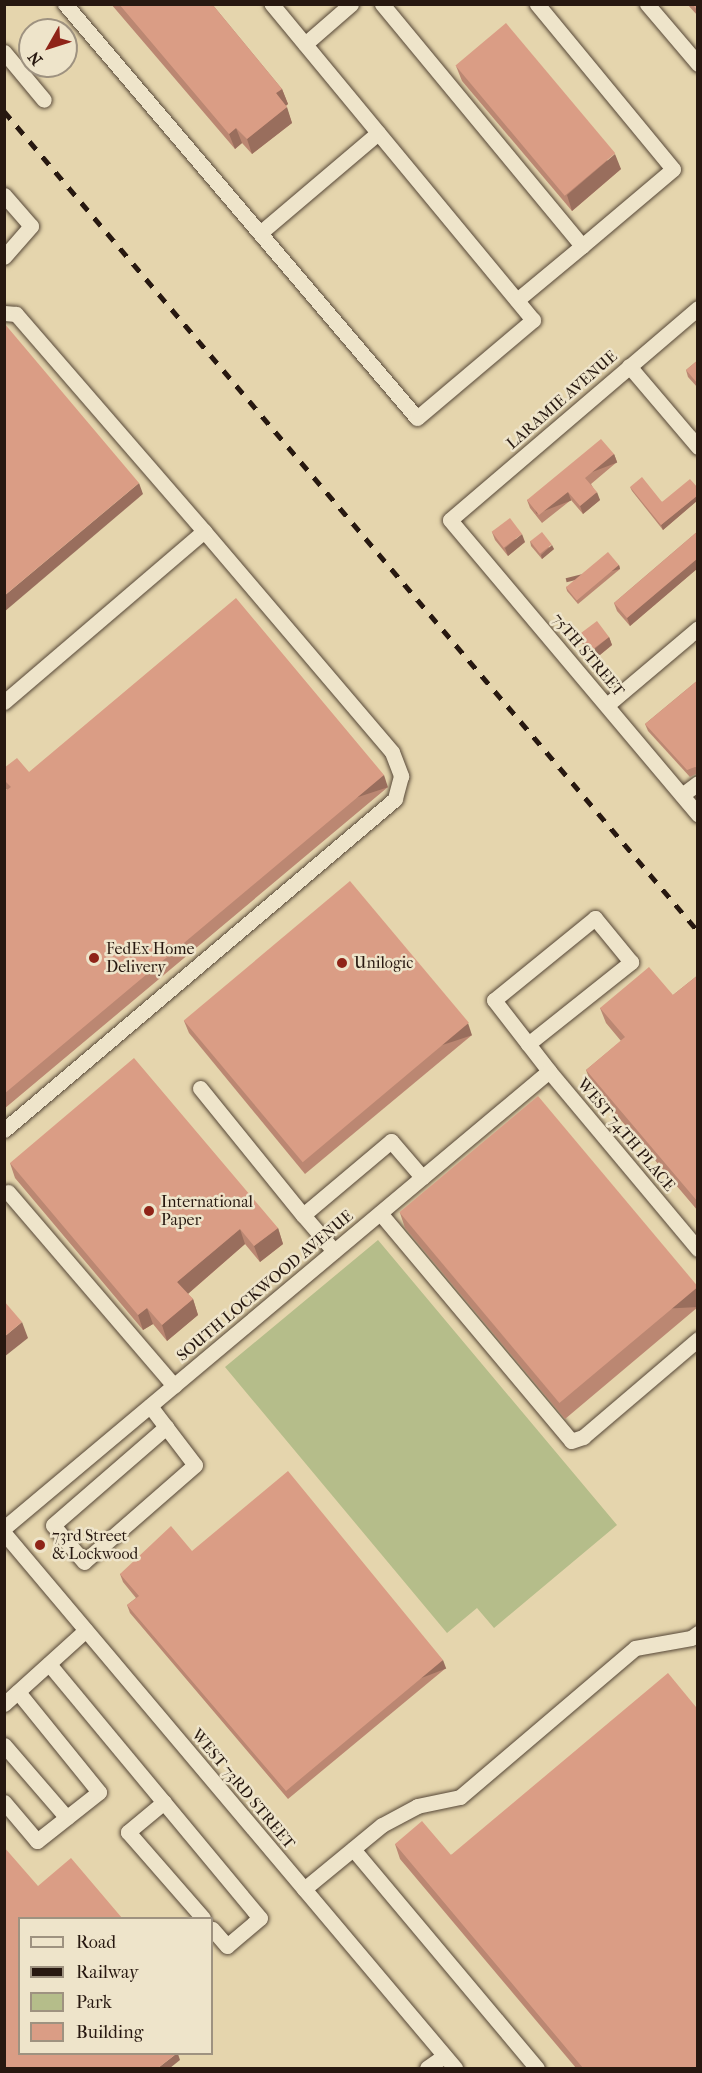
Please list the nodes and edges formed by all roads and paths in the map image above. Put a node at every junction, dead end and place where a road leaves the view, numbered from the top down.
1 (65, 4) edge
2 (272, 4) edge
3 (351, 4) edge
4 (382, 4) edge
5 (537, 4) edge
6 (647, 4) edge
7 (305, 44) junction
8 (4, 52) edge
9 (698, 64) edge
10 (44, 100) dead end
11 (378, 133) junction
12 (4, 195) edge
13 (260, 233) junction
14 (582, 246) junction
15 (4, 257) edge
16 (517, 300) junction
17 (698, 308) edge
18 (4, 313) edge
19 (629, 366) junction
20 (698, 447) edge
21 (450, 520) joint
22 (204, 531) junction
23 (698, 628) edge
24 (4, 702) edge
25 (607, 705) junction
26 (698, 783) edge
27 (682, 795) junction
28 (698, 814) edge
29 (528, 1044) junction
30 (549, 1071) junction
31 (200, 1088) dead end
32 (4, 1130) edge
33 (422, 1178) junction
34 (8, 1192) dead end
35 (380, 1213) junction
36 (303, 1215) junction
37 (698, 1249) edge
38 (334, 1251) junction
39 (698, 1339) edge
40 (174, 1386) junction
41 (150, 1406) junction
42 (166, 1427) junction
43 (4, 1530) edge
44 (86, 1630) junction
45 (698, 1633) edge
46 (49, 1664) junction
47 (18, 1692) junction
48 (4, 1704) edge
49 (4, 1745) edge
50 (4, 1802) edge
51 (164, 1802) junction
52 (67, 1818) junction
53 (353, 1849) junction
54 (304, 1889) junction
55 (202, 1917) edge
56 (213, 1930) edge
57 (444, 2055) junction
58 (428, 2068) edge
59 (455, 2068) edge
60 (537, 2068) edge

1 - 13 street
2 - 7 street
3 - 7 street
4 - 14 street
5 - 14 street
6 - 9 street
7 - 11 street
8 - 10 street
11 - 13 street
11 - 16 street
12 - 15 street
13 - 16 street
14 - 16 street
17 - 19 street, LARAMIE AVENUE
18 - 22 street
19 - 20 street
19 - 21 street, LARAMIE AVENUE
21 - 25 street, 75TH STREET
22 - 24 street
22 - 32 street
23 - 25 street
25 - 27 street, 75TH STREET
26 - 27 street
27 - 28 street, 75TH STREET
29 - 29 street, WEST 74TH PLACE
29 - 30 street, WEST 74TH PLACE
30 - 33 street, SOUTH LOCKWOOD AVENUE
30 - 37 street, WEST 74TH PLACE
31 - 36 street
33 - 35 street, SOUTH LOCKWOOD AVENUE
33 - 36 street
34 - 40 street
35 - 38 street, SOUTH LOCKWOOD AVENUE
35 - 39 street
36 - 38 street
38 - 40 street, SOUTH LOCKWOOD AVENUE
40 - 41 street, SOUTH LOCKWOOD AVENUE
41 - 42 street
41 - 43 street, SOUTH LOCKWOOD AVENUE
42 - 42 street
43 - 44 street, WEST 73RD STREET
44 - 46 street
44 - 54 street, WEST 73RD STREET
45 - 53 street
46 - 47 street
46 - 51 street
47 - 48 street
47 - 52 street
49 - 52 street
50 - 52 street
51 - 55 street
51 - 56 street
53 - 54 street
53 - 60 street
54 - 57 street, WEST 73RD STREET
57 - 58 street
57 - 59 street, WEST 73RD STREET

